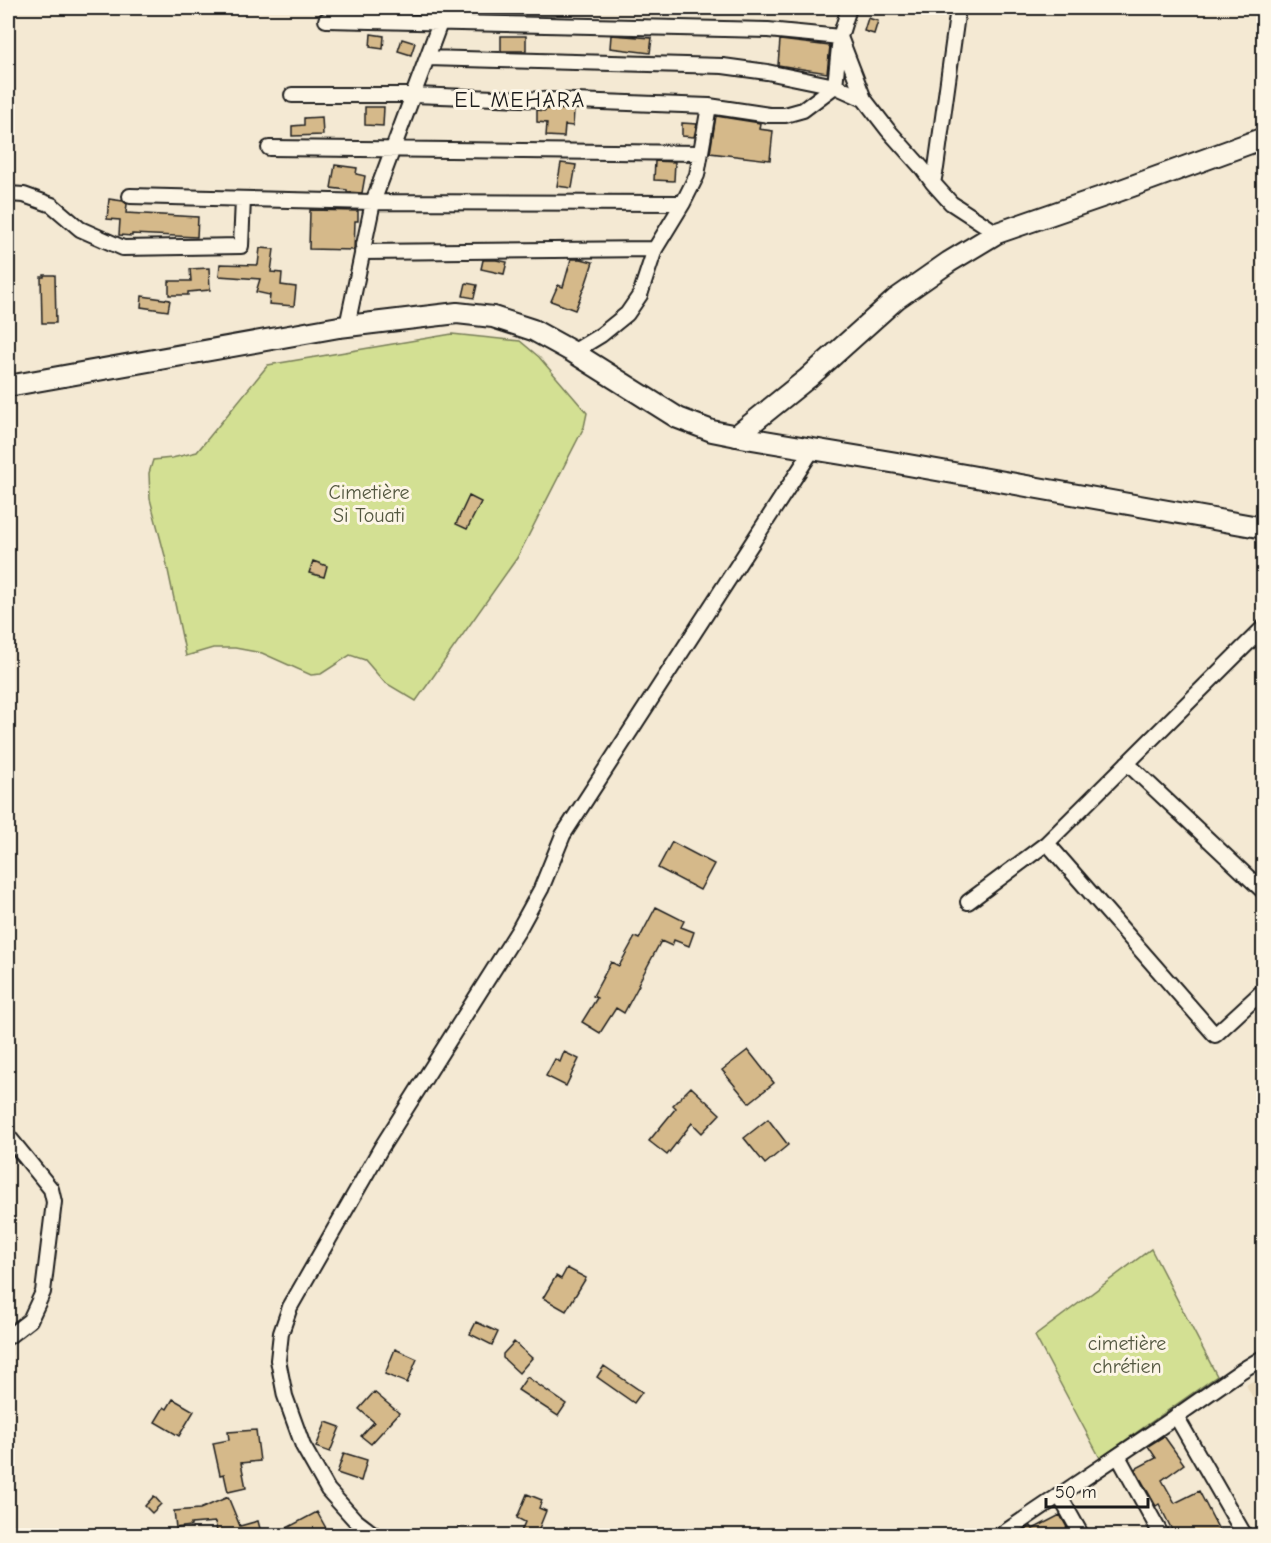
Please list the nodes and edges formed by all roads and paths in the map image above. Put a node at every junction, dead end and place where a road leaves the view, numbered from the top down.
1 (443, 8) edge
2 (849, 8) edge
3 (958, 8) edge
4 (326, 20) dead end
5 (440, 23) junction
6 (840, 38) junction
7 (427, 58) junction
8 (834, 86) junction
9 (292, 95) dead end
10 (413, 95) junction
11 (864, 99) junction
12 (709, 106) junction
13 (1263, 138) edge
14 (269, 148) dead end
15 (393, 149) junction
16 (701, 153) junction
17 (933, 183) junction
18 (8, 194) edge
19 (130, 196) dead end
20 (243, 199) junction
21 (373, 202) junction
22 (683, 203) junction
23 (997, 233) junction
24 (654, 249) junction
25 (362, 252) junction
26 (347, 326) junction
27 (573, 352) junction
28 (8, 386) edge
29 (736, 436) junction
30 (813, 449) junction
31 (1263, 528) edge
32 (1263, 627) edge
33 (1127, 763) junction
34 (1047, 843) junction
35 (1263, 892) edge
36 (968, 902) dead end
37 (1263, 990) edge
38 (8, 1136) edge
39 (8, 1337) edge
40 (1263, 1357) edge
41 (1176, 1416) junction
42 (1118, 1456) junction
43 (1059, 1496) junction
44 (1001, 1535) edge
45 (376, 1536) edge
46 (1082, 1536) edge
47 (1162, 1536) edge
48 (1245, 1536) edge

1 - 5 street
2 - 6 street
3 - 17 street
4 - 5 street
5 - 6 street
5 - 7 street
6 - 8 street
6 - 11 street
7 - 8 street
7 - 10 street
8 - 11 street
8 - 12 street
9 - 10 street
10 - 12 street
10 - 15 street
11 - 17 street
12 - 16 street
13 - 23 main road
14 - 15 street
15 - 16 street
15 - 21 street
16 - 22 street
17 - 23 street
18 - 20 street
19 - 20 street
20 - 21 street
21 - 22 street
21 - 25 street
22 - 24 street
23 - 29 main road
24 - 25 street
24 - 27 street
25 - 26 street
26 - 27 main road
26 - 28 main road
27 - 29 main road
29 - 30 main road
30 - 31 main road
30 - 45 street
32 - 33 street
33 - 34 street
33 - 35 street
34 - 36 street
34 - 37 street
38 - 39 street
40 - 41 street
41 - 42 street
41 - 48 street
42 - 43 street
42 - 47 street
43 - 44 street
43 - 46 street

